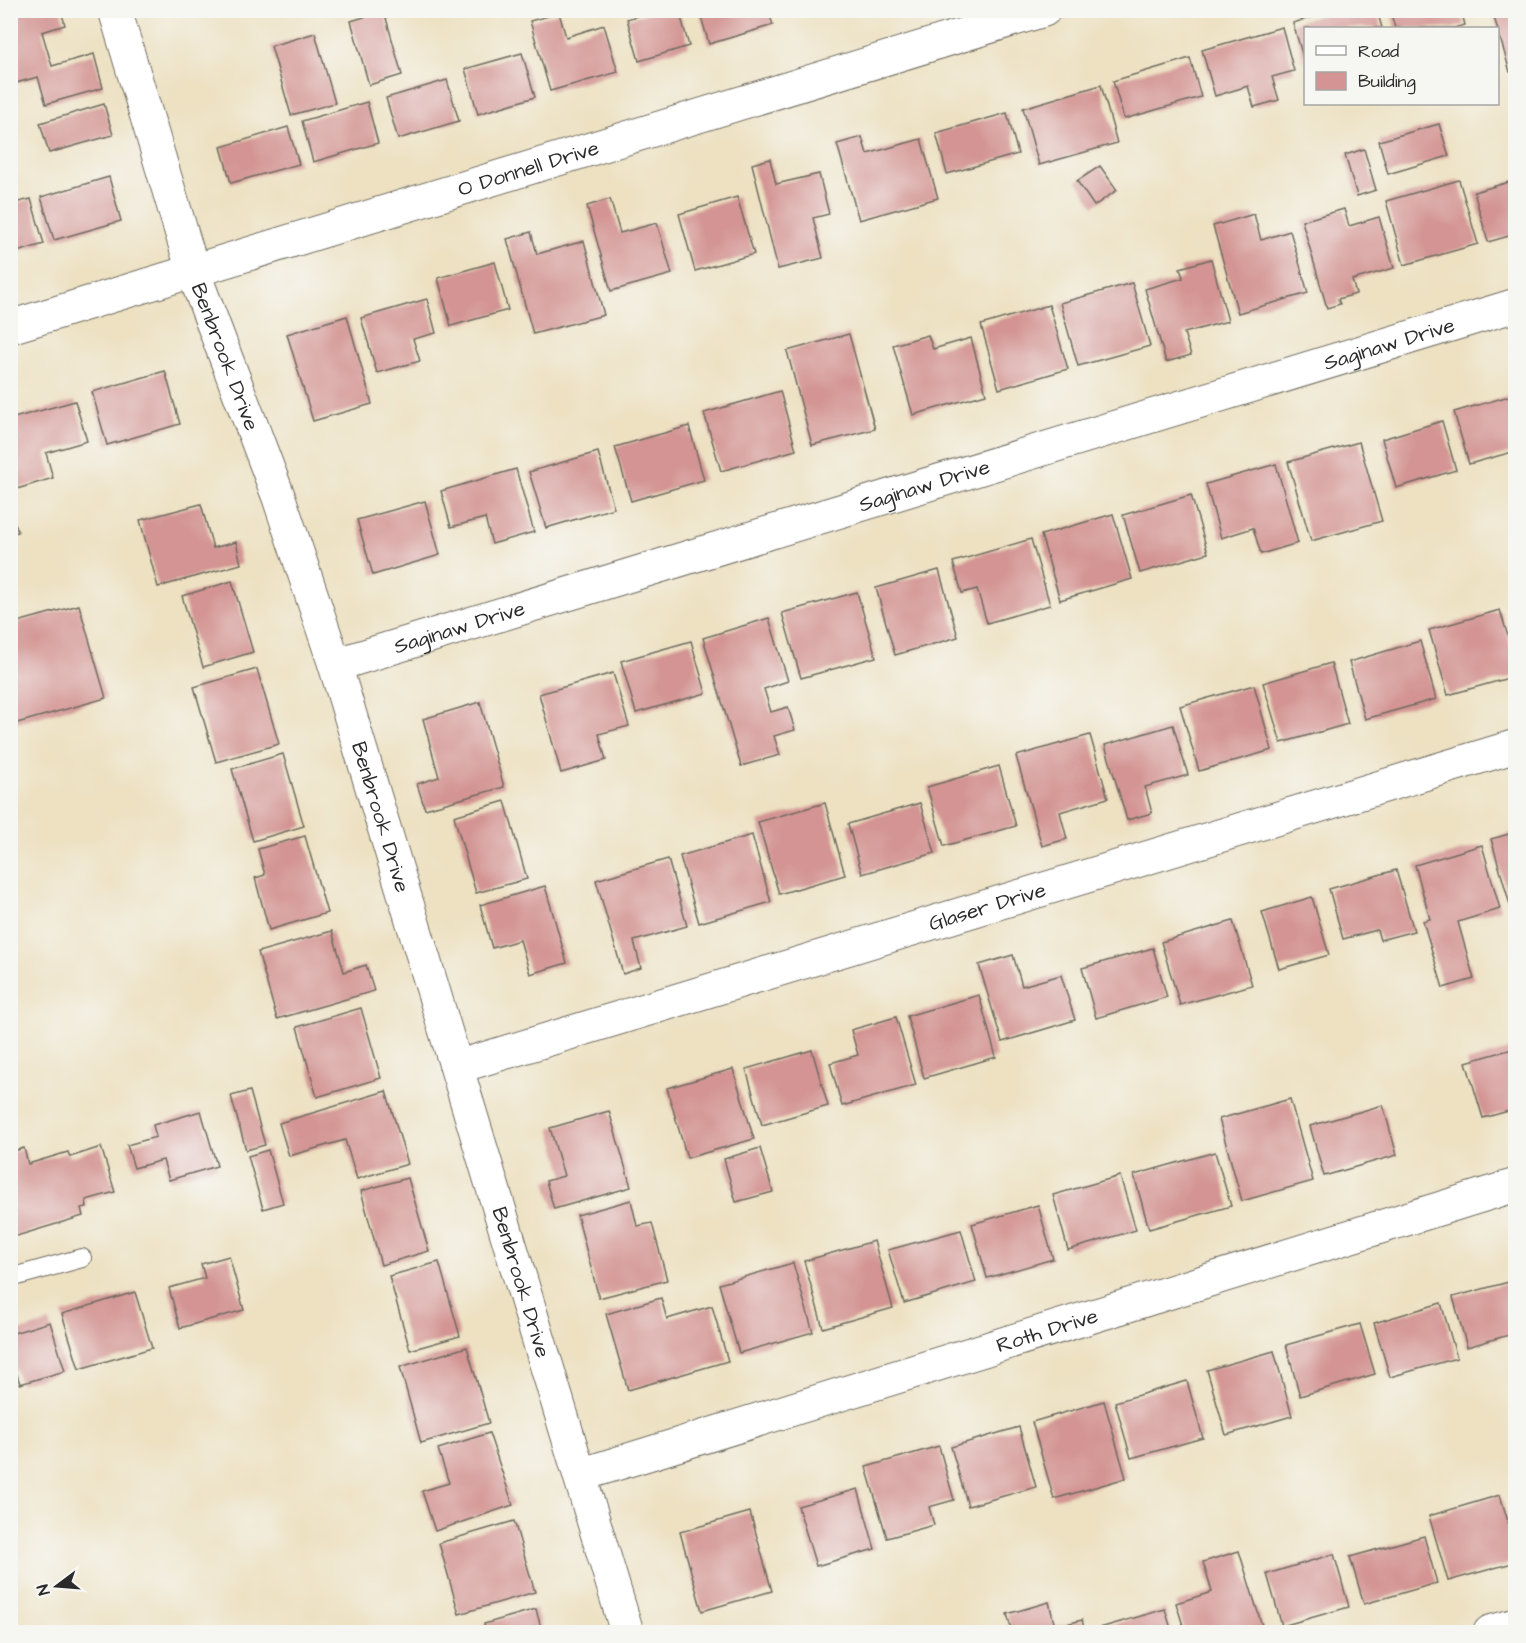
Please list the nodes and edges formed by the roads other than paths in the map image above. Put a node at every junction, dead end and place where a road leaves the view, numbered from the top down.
1 (115, 10) edge
2 (1044, 10) edge
3 (193, 271) junction
4 (1515, 305) edge
5 (10, 327) edge
6 (335, 664) junction
7 (1515, 746) edge
8 (457, 1067) junction
9 (1515, 1185) edge
10 (82, 1258) dead end
11 (10, 1278) edge
12 (580, 1475) junction
13 (1515, 1625) edge
14 (627, 1632) edge
15 (1490, 1632) edge

1 - 3 street, Benbrook Drive
2 - 3 street, O Donnell Drive
3 - 5 street, O Donnell Drive
3 - 6 street, Benbrook Drive
4 - 6 street, Saginaw Drive
6 - 8 street, Benbrook Drive
7 - 8 street, Glaser Drive
8 - 12 street, Benbrook Drive
9 - 12 street, Roth Drive
10 - 11 lane
12 - 14 street, Benbrook Drive
13 - 15 street

